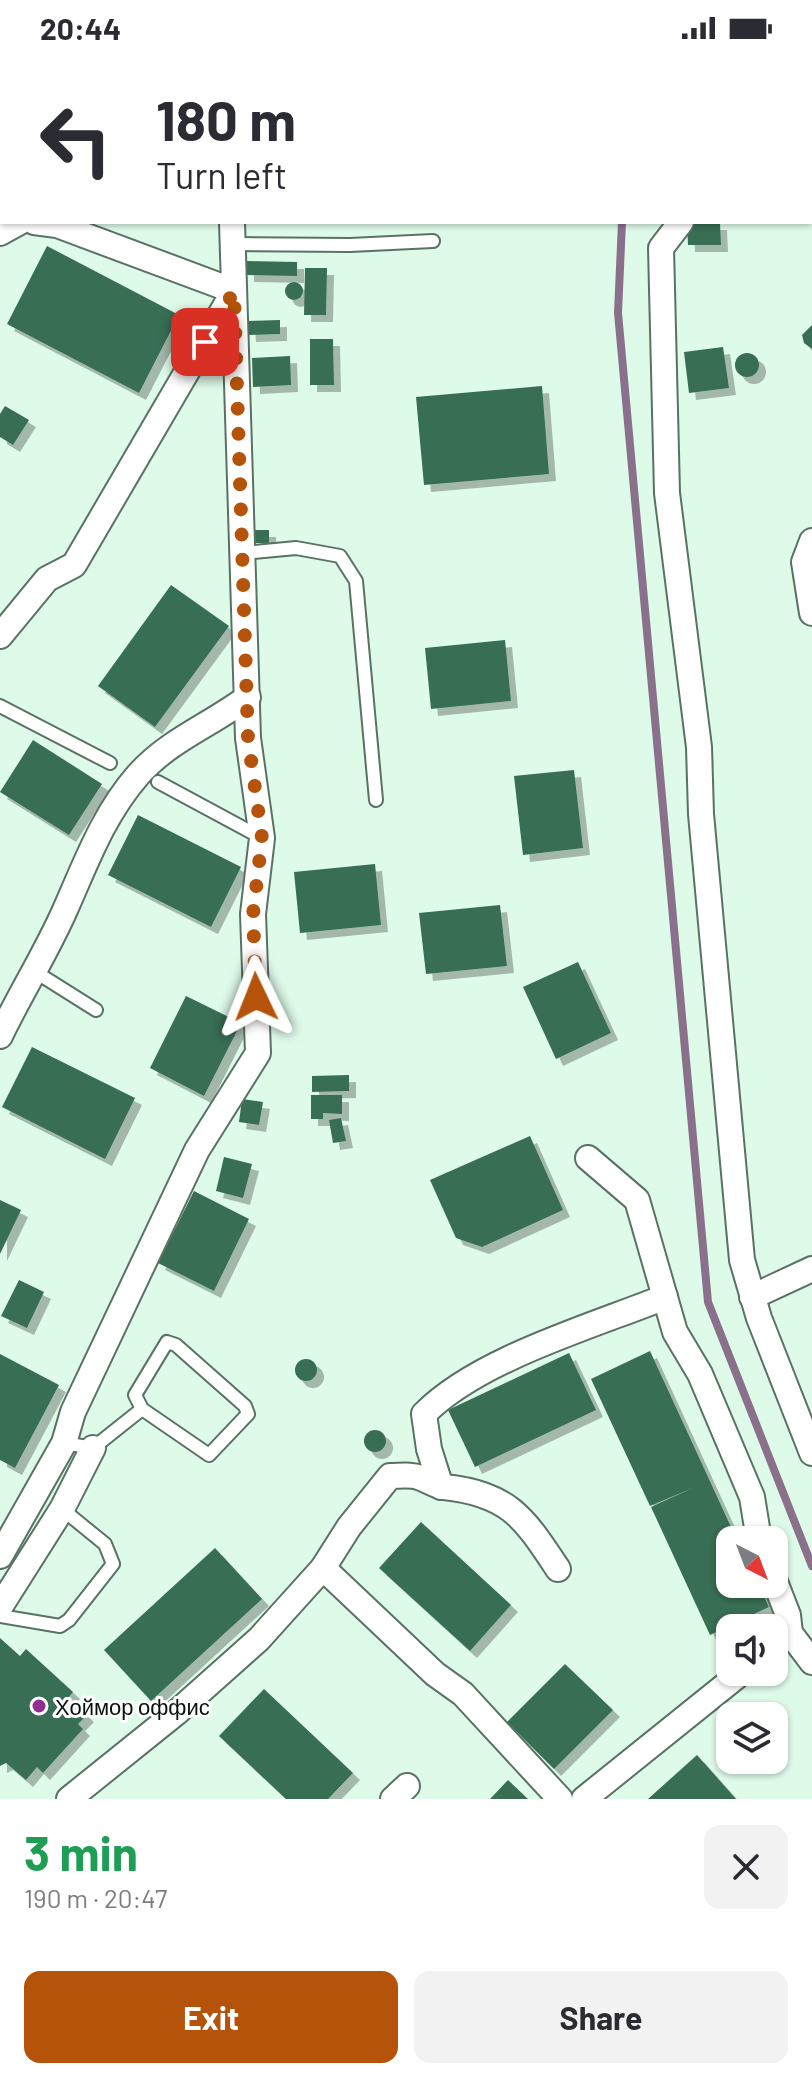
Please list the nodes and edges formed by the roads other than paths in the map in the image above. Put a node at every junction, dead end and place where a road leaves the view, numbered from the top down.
1 (49, 224) edge
2 (679, 224) edge
3 (232, 233) edge
4 (433, 241) dead end
5 (234, 291) junction
6 (812, 541) edge
7 (243, 553) junction
8 (812, 613) edge
9 (0, 636) edge
10 (248, 697) junction
11 (0, 706) edge
12 (110, 763) dead end
13 (158, 782) dead end
14 (376, 800) dead end
15 (262, 838) junction
16 (34, 971) junction
17 (96, 1010) dead end
18 (0, 1036) edge
19 (588, 1158) dead end
20 (812, 1269) edge
21 (665, 1297) junction
22 (752, 1297) junction
23 (142, 1409) junction
24 (64, 1443) junction
25 (93, 1448) junction
26 (812, 1453) edge
27 (441, 1487) junction
28 (62, 1509) junction
29 (757, 1526) edge
30 (0, 1556) edge
31 (323, 1568) junction
32 (558, 1569) dead end
33 (0, 1607) edge
34 (0, 1616) edge
35 (788, 1644) edge
36 (812, 1662) edge
37 (725, 1686) edge
38 (69, 1799) edge
39 (560, 1799) edge
40 (584, 1799) edge

1 - 5 street
2 - 22 street
3 - 4 lane
3 - 5 street
5 - 7 street
5 - 9 street
6 - 8 street
7 - 10 street
7 - 14 lane
10 - 15 street
10 - 16 street
11 - 12 lane
13 - 15 lane
15 - 24 street
16 - 17 lane
16 - 18 street
19 - 21 street
20 - 22 street
21 - 27 street
21 - 29 street
22 - 26 street
23 - 23 lane
23 - 25 lane
24 - 25 lane
24 - 30 street
25 - 28 street
27 - 31 street
27 - 32 street
28 - 33 street
28 - 34 lane
31 - 38 street
31 - 39 street
35 - 36 street
37 - 40 street

